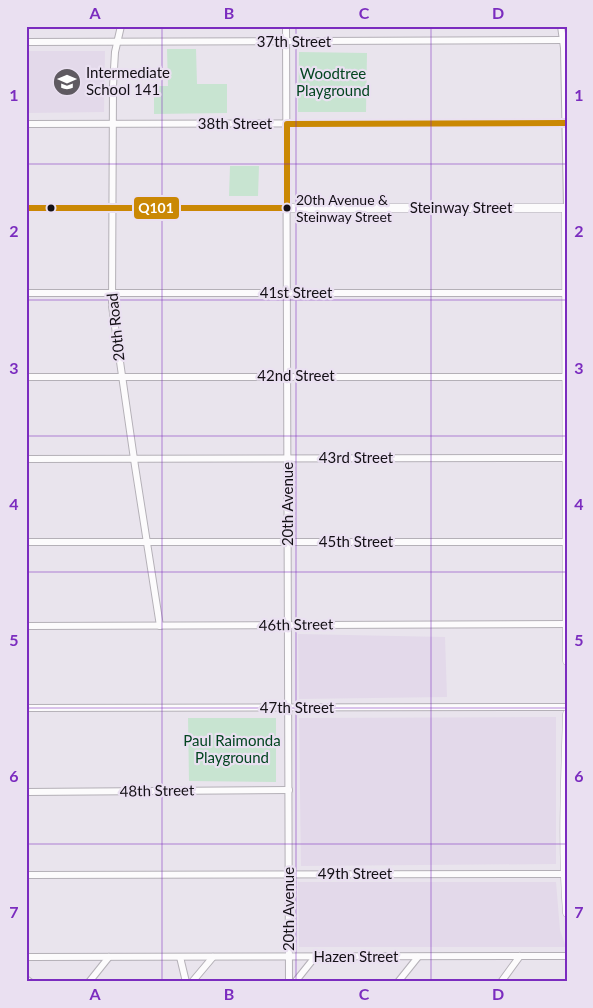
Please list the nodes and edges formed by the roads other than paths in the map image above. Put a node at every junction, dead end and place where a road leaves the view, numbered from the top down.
1 (120, 26) edge
2 (286, 26) edge
3 (561, 26) edge
4 (563, 40) junction
5 (26, 42) edge
6 (118, 42) junction
7 (286, 42) junction
8 (566, 123) edge
9 (26, 124) edge
10 (113, 124) junction
11 (287, 124) junction
12 (26, 208) edge
13 (113, 208) junction
14 (287, 208) junction
15 (566, 208) edge
16 (26, 293) edge
17 (112, 293) junction
18 (287, 293) junction
19 (566, 293) edge
20 (288, 375) junction
21 (26, 376) edge
22 (122, 376) junction
23 (566, 377) edge
24 (567, 458) edge
25 (26, 459) edge
26 (288, 459) junction
27 (134, 460) junction
28 (26, 542) edge
29 (288, 542) junction
30 (566, 542) edge
31 (147, 543) junction
32 (566, 624) edge
33 (288, 625) junction
34 (26, 626) edge
35 (160, 626) junction
36 (567, 661) edge
37 (567, 706) edge
38 (26, 708) edge
39 (288, 708) junction
40 (567, 714) edge
41 (288, 790) junction
42 (26, 792) edge
43 (288, 874) junction
44 (564, 874) junction
45 (26, 875) edge
46 (567, 913) edge
47 (520, 956) junction
48 (567, 956) edge
49 (110, 957) junction
50 (180, 957) junction
51 (213, 957) junction
52 (289, 957) junction
53 (315, 957) junction
54 (418, 957) junction
55 (26, 958) edge
56 (26, 979) edge
57 (30, 982) edge
58 (89, 982) edge
59 (186, 982) edge
60 (192, 982) edge
61 (289, 982) edge
62 (295, 982) edge
63 (398, 982) edge
64 (501, 982) edge

1 - 6 street, 20th Road
2 - 7 street, 20th Avenue
3 - 4 street
4 - 7 street, 37th Street
4 - 8 street
5 - 6 street, 37th Street
6 - 7 street, 37th Street
6 - 10 street, 20th Road
7 - 11 street, 20th Avenue
8 - 11 street, 38th Street
8 - 15 street
9 - 10 street, 38th Street
10 - 11 street, 38th Street
10 - 13 street, 20th Road
11 - 14 street, 20th Avenue
12 - 13 street, Steinway Street
13 - 14 street, Steinway Street
13 - 17 street, 20th Road
14 - 15 street, Steinway Street
14 - 18 street, 20th Avenue
15 - 19 street
16 - 17 street, 41st Street
17 - 18 street, 41st Street
17 - 22 street, 20th Road
18 - 19 street, 41st Street
18 - 20 street, 20th Avenue
19 - 23 street
20 - 22 street, 42nd Street
20 - 23 street, 42nd Street
20 - 26 street, 20th Avenue
21 - 22 street, 42nd Street
22 - 27 street, 20th Road
23 - 24 street
24 - 26 street, 43rd Street
24 - 30 street
25 - 27 street, 43rd Street
26 - 27 street, 43rd Street
26 - 29 street, 20th Avenue
27 - 31 street, 20th Road
28 - 31 street, 45th Street
29 - 30 street, 45th Street
29 - 31 street, 45th Street
29 - 33 street, 20th Avenue
30 - 32 street
31 - 35 street, 20th Road
32 - 33 street, 46th Street
32 - 36 street
33 - 35 street, 46th Street
33 - 39 street, 20th Avenue
34 - 35 street, 46th Street
37 - 39 street, 47th Street
38 - 39 street, 47th Street
39 - 41 street, 20th Avenue
40 - 44 street
41 - 42 street, 48th Street
41 - 43 street, 20th Avenue
43 - 44 street, 49th Street
43 - 45 street, 49th Street
43 - 52 street, 20th Avenue
44 - 46 street
47 - 48 street, Hazen Street
47 - 54 street, Hazen Street
47 - 64 street
49 - 50 street, Hazen Street
49 - 55 street, Hazen Street
49 - 58 street
50 - 51 street, Hazen Street
50 - 59 street
51 - 52 street, Hazen Street
51 - 60 street
52 - 53 street, Hazen Street
52 - 61 street, 20th Avenue
53 - 54 street, Hazen Street
53 - 62 street
54 - 63 street
56 - 57 street

